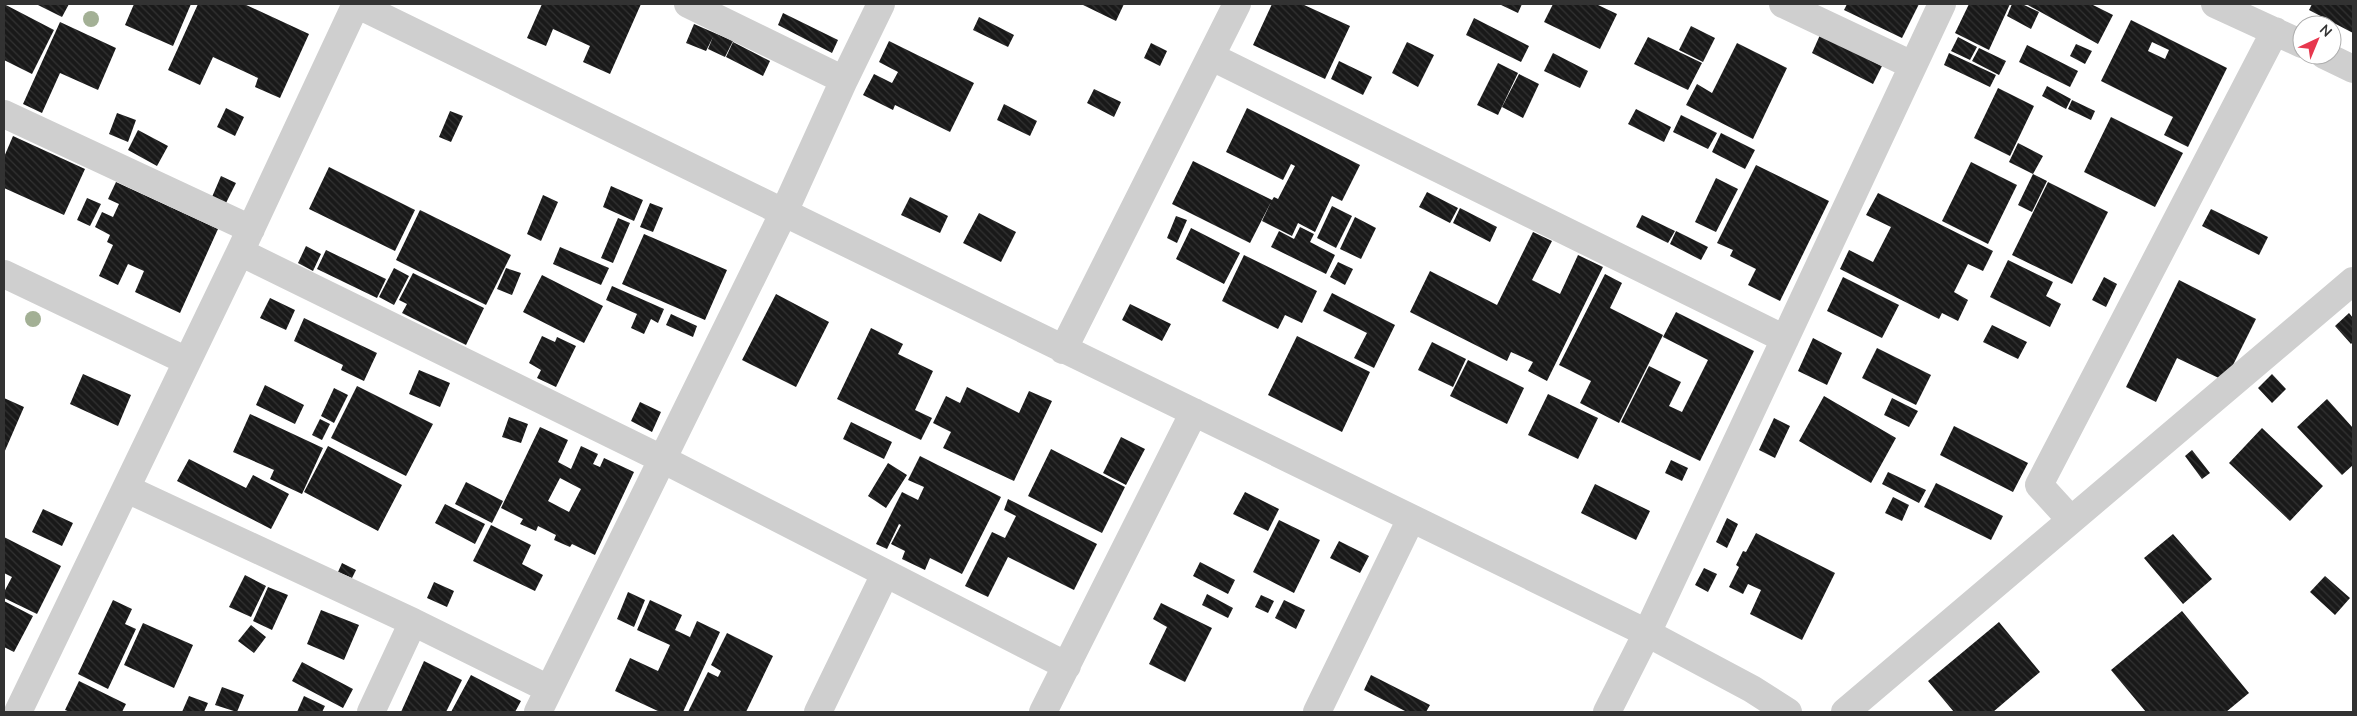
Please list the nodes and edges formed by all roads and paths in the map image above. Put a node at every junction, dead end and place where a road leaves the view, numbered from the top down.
1 (356, 4) edge
2 (688, 4) edge
3 (881, 4) edge
4 (1237, 4) edge
5 (1783, 4) edge
6 (1942, 4) edge
7 (2215, 4) edge
8 (2275, 31) junction
9 (2292, 39) edge
10 (1212, 56) junction
11 (1912, 65) junction
12 (844, 80) junction
13 (4, 114) edge
14 (784, 212) junction
15 (246, 240) junction
16 (4, 274) edge
17 (2353, 281) edge
18 (1785, 339) junction
19 (1063, 350) junction
20 (187, 361) junction
21 (1194, 412) junction
22 (662, 459) junction
23 (127, 490) junction
24 (1412, 519) junction
25 (2071, 520) junction
26 (885, 574) junction
27 (413, 622) junction
28 (1647, 634) junction
29 (1067, 666) junction
30 (544, 701) edge
31 (18, 712) edge
32 (371, 712) edge
33 (818, 712) edge
34 (1043, 712) edge
35 (1316, 712) edge
36 (1607, 712) edge
37 (1788, 712) edge
38 (1845, 712) edge

1 - 14 street
1 - 15 street
2 - 12 street
3 - 12 street
4 - 10 street
5 - 11 street
6 - 11 street
7 - 8 street
8 - 9 street
8 - 25 street
10 - 18 street
10 - 19 street
11 - 18 street
12 - 14 street
13 - 15 street
14 - 19 street
14 - 22 street
15 - 20 street
15 - 22 street
16 - 20 street
17 - 25 street
18 - 28 street
19 - 21 street
20 - 23 street
21 - 24 street
21 - 29 street
22 - 26 street
22 - 30 street
23 - 27 street
23 - 31 street
24 - 28 street
24 - 35 street
25 - 38 street
26 - 29 street
26 - 33 street
27 - 30 street
27 - 32 street
28 - 36 street
28 - 37 street
29 - 34 street

